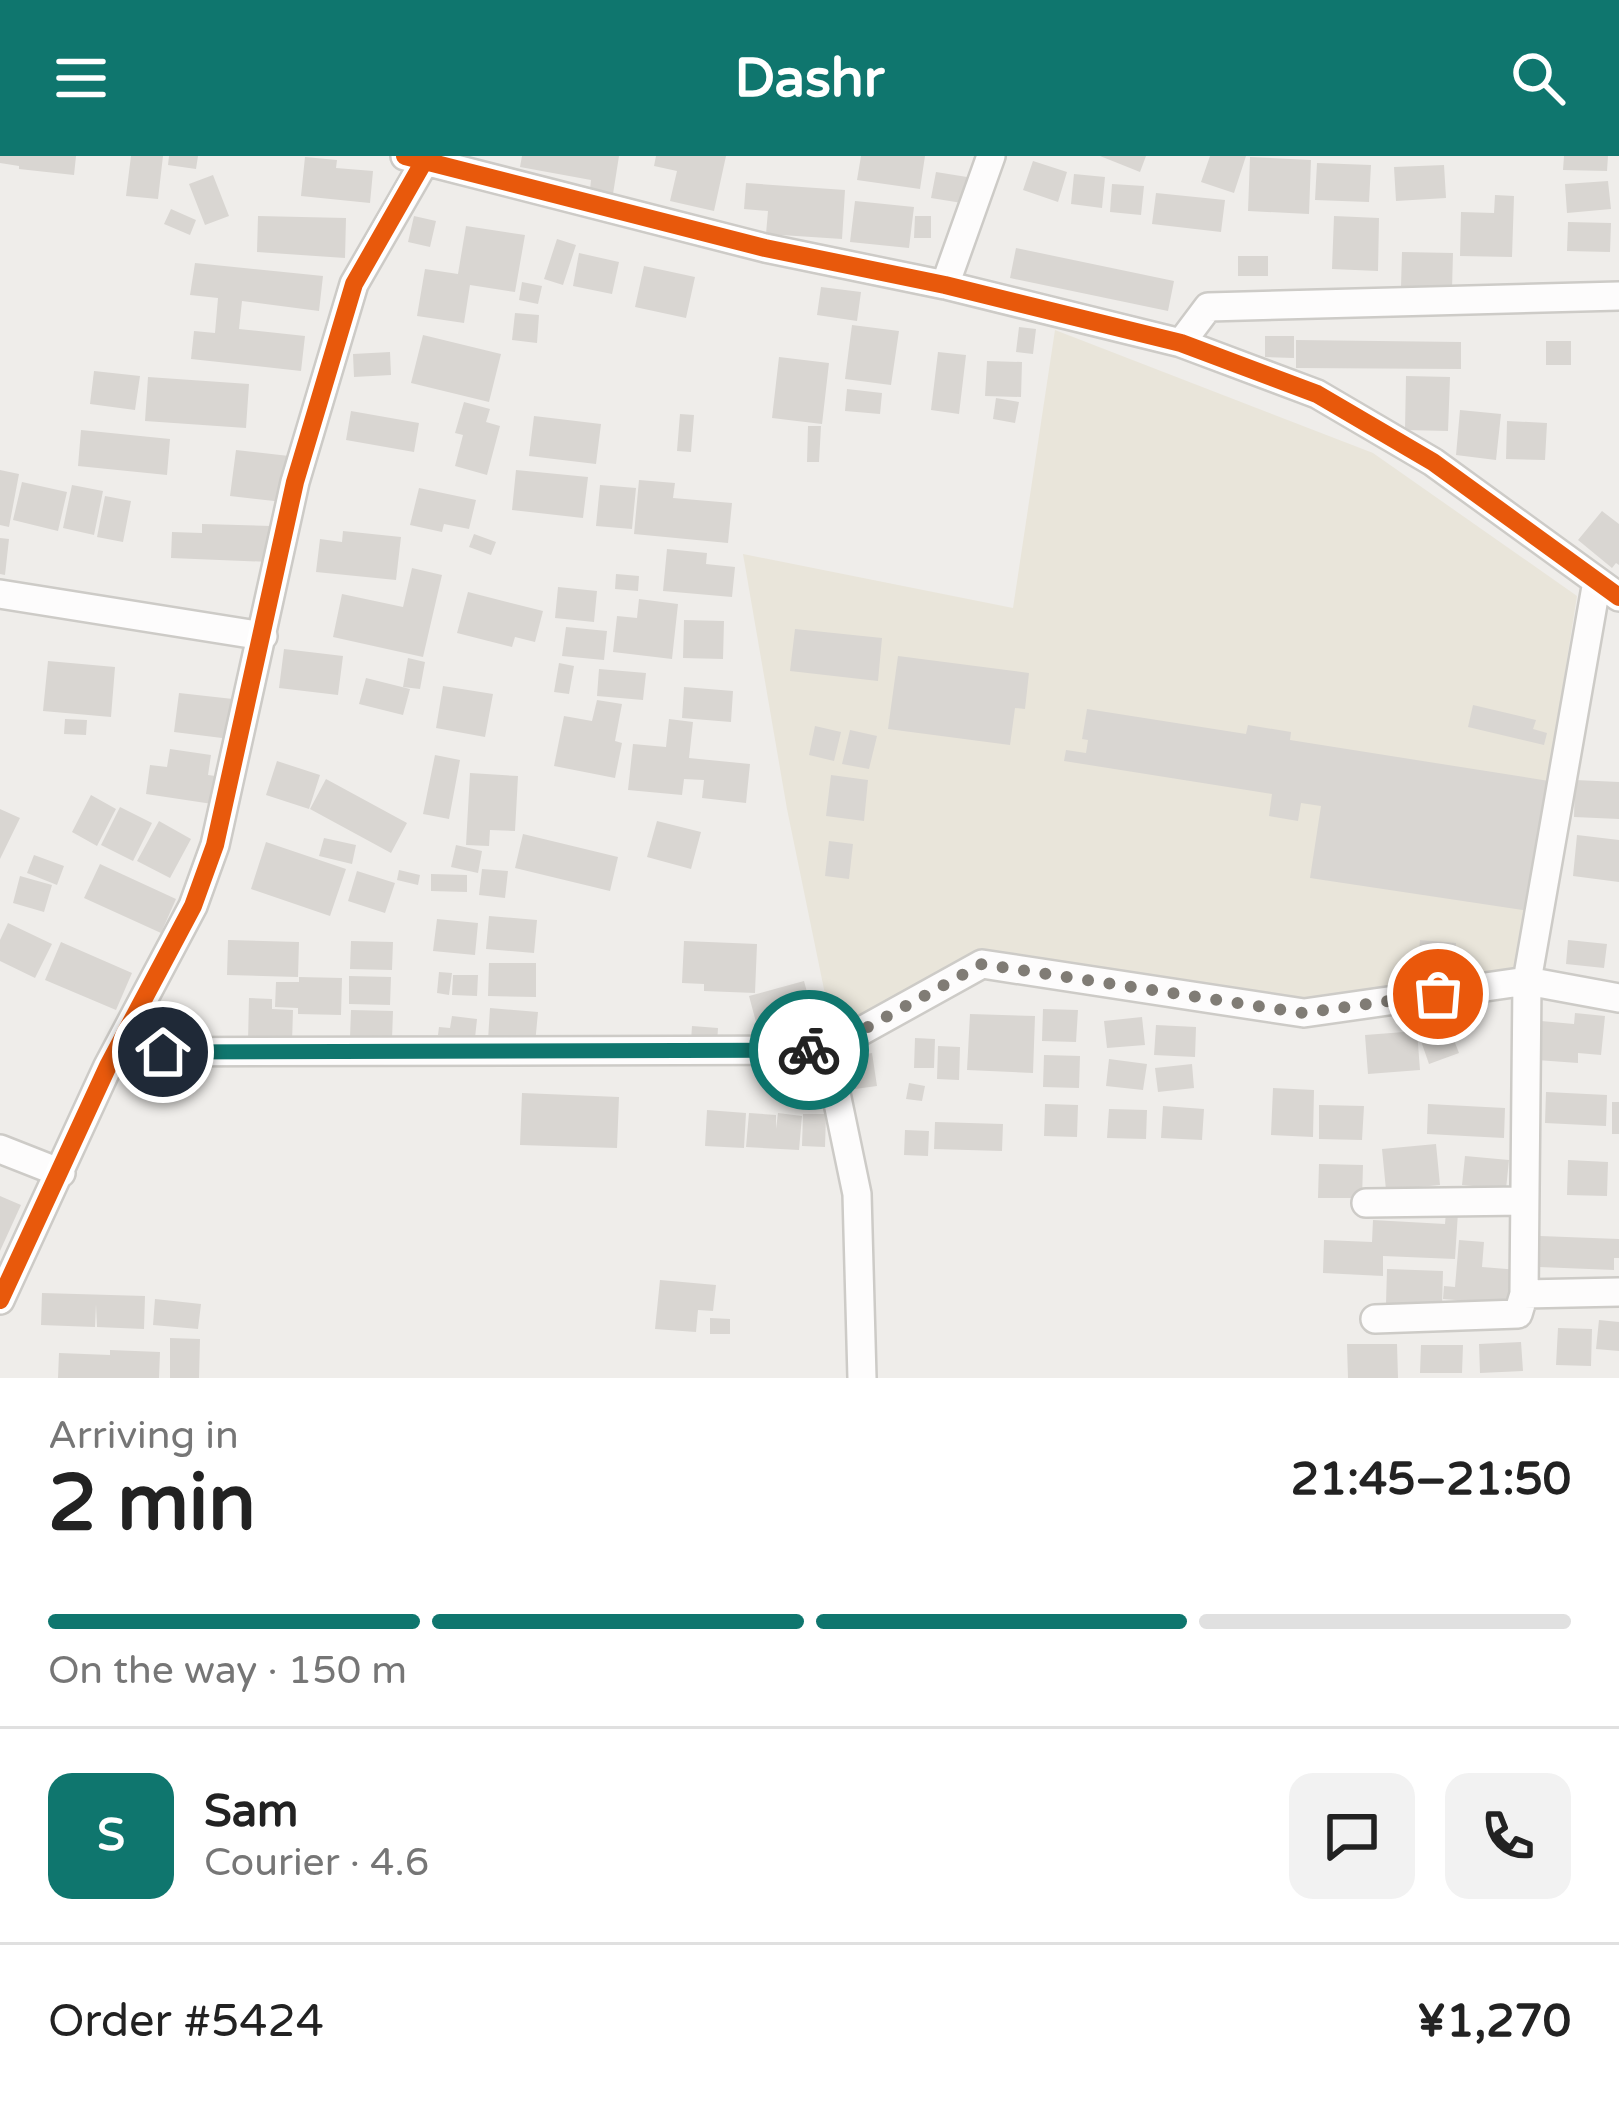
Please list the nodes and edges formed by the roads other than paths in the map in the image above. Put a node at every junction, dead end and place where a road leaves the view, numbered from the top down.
1 (991, 156) edge
2 (419, 158) edge
3 (945, 285) junction
4 (1619, 296) edge
5 (1181, 343) junction
6 (1608, 589) edge
7 (0, 594) edge
8 (263, 636) junction
9 (1527, 981) junction
10 (1619, 998) edge
11 (826, 1050) junction
12 (116, 1052) junction
13 (0, 1149) edge
14 (61, 1173) junction
15 (1524, 1201) junction
16 (1366, 1203) dead end
17 (1619, 1292) edge
18 (1524, 1294) junction
19 (0, 1300) edge
20 (1376, 1319) dead end
21 (862, 1378) edge

1 - 3 street
2 - 3 street
2 - 8 street
3 - 5 street
4 - 5 street
5 - 6 street
6 - 9 street
7 - 8 street
8 - 12 street
9 - 10 street
9 - 11 street
9 - 15 street
11 - 12 street
11 - 21 street
12 - 14 street
13 - 14 street
14 - 19 street
15 - 16 street
15 - 18 street
17 - 18 street
18 - 20 street

